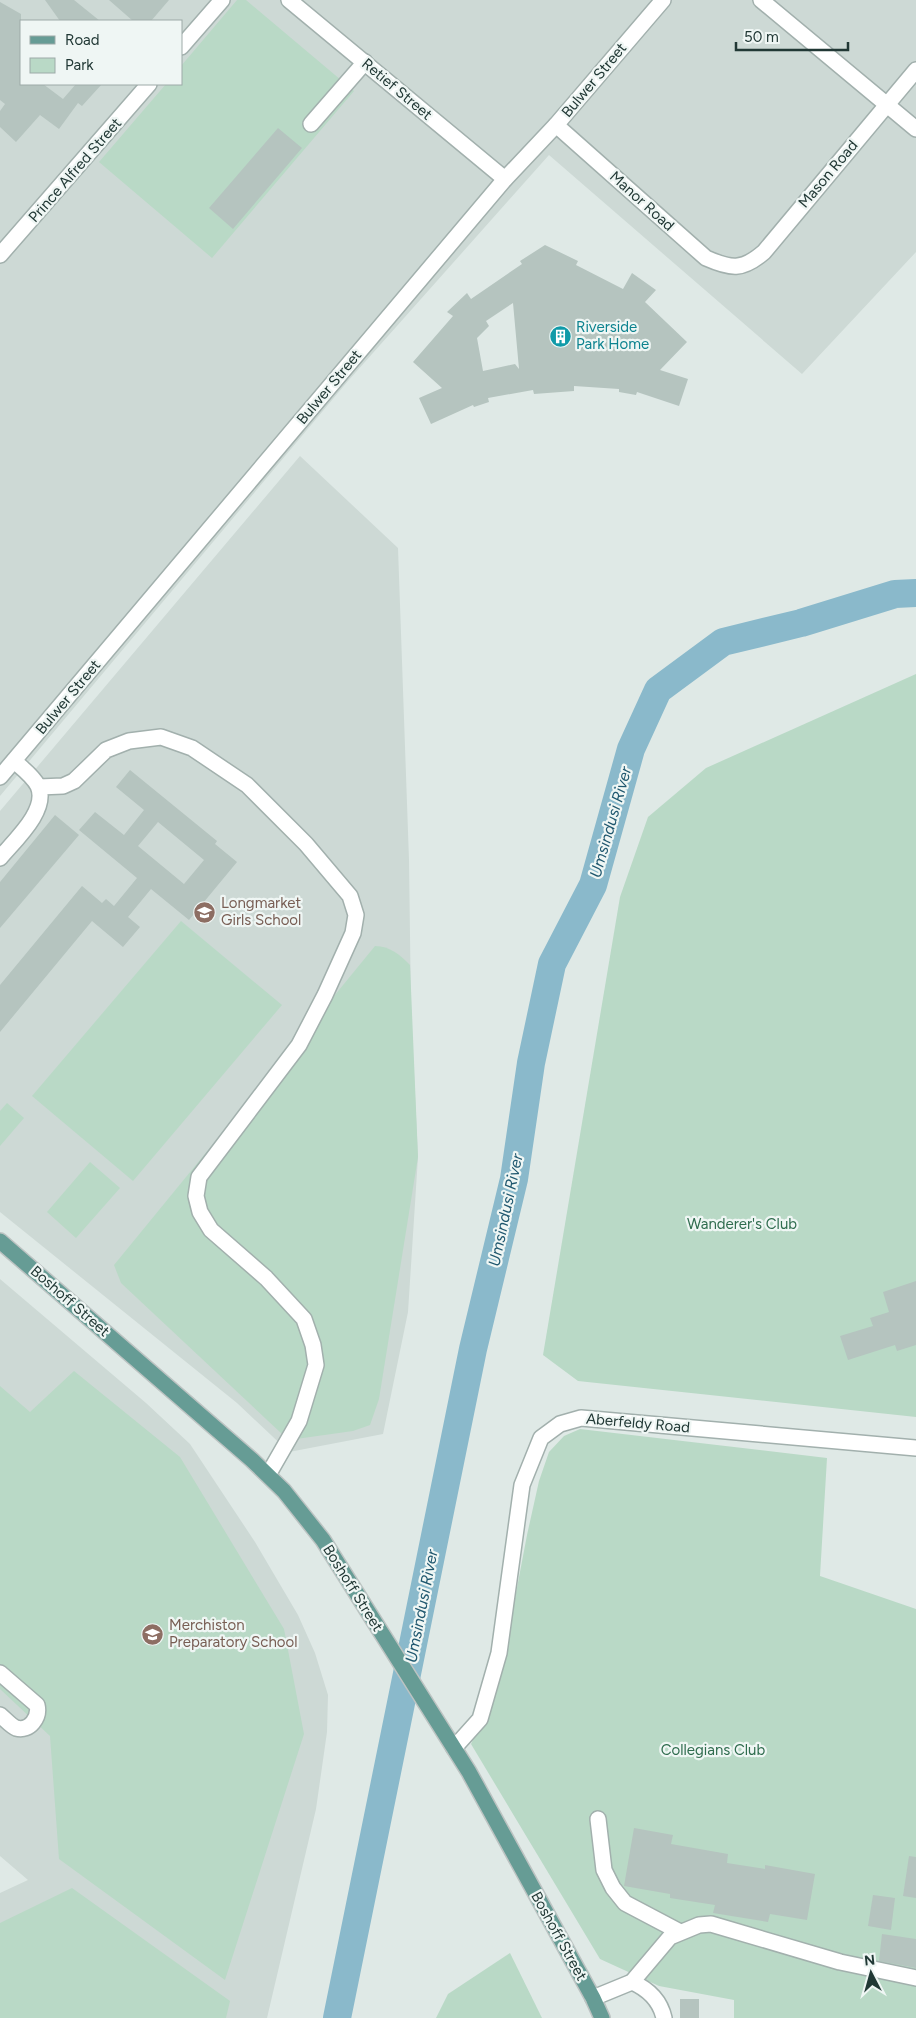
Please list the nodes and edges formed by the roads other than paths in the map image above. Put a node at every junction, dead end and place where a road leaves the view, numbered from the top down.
1 (222, 0) edge
2 (289, 0) edge
3 (663, 0) edge
4 (761, 0) edge
5 (182, 46) edge
6 (365, 62) junction
7 (916, 70) edge
8 (148, 85) edge
9 (886, 105) junction
10 (311, 124) dead end
11 (556, 125) junction
12 (916, 129) edge
13 (505, 180) junction
14 (0, 256) edge
15 (734, 267) joint
16 (14, 760) junction
17 (0, 777) edge
18 (38, 787) junction
19 (0, 858) edge
20 (0, 1241) edge
21 (916, 1448) edge
22 (268, 1475) junction
23 (0, 1674) edge
24 (0, 1715) edge
25 (454, 1748) junction
26 (598, 1819) dead end
27 (680, 1932) junction
28 (916, 1978) edge
29 (632, 1982) junction
30 (593, 1998) junction
31 (602, 2018) edge
32 (664, 2018) edge

1 - 5 street
2 - 6 street, Retief Street
3 - 11 street, Bulwer Street
4 - 9 street
6 - 10 street
6 - 13 street, Retief Street
7 - 9 street, Mason Road
8 - 14 street, Prince Alfred Street
9 - 12 street
9 - 15 street, Mason Road
11 - 13 street, Bulwer Street
11 - 15 street, Manor Road
13 - 16 street, Bulwer Street
16 - 17 street, Bulwer Street
16 - 18 street
18 - 19 street
18 - 22 street
20 - 22 main road, Boshoff Street
21 - 25 street, Aberfeldy Road
22 - 25 main road, Boshoff Street
23 - 24 street
25 - 30 main road, Boshoff Street
26 - 27 street
27 - 28 street
27 - 29 street
29 - 30 street
29 - 32 street
30 - 31 main road, Boshoff Street

